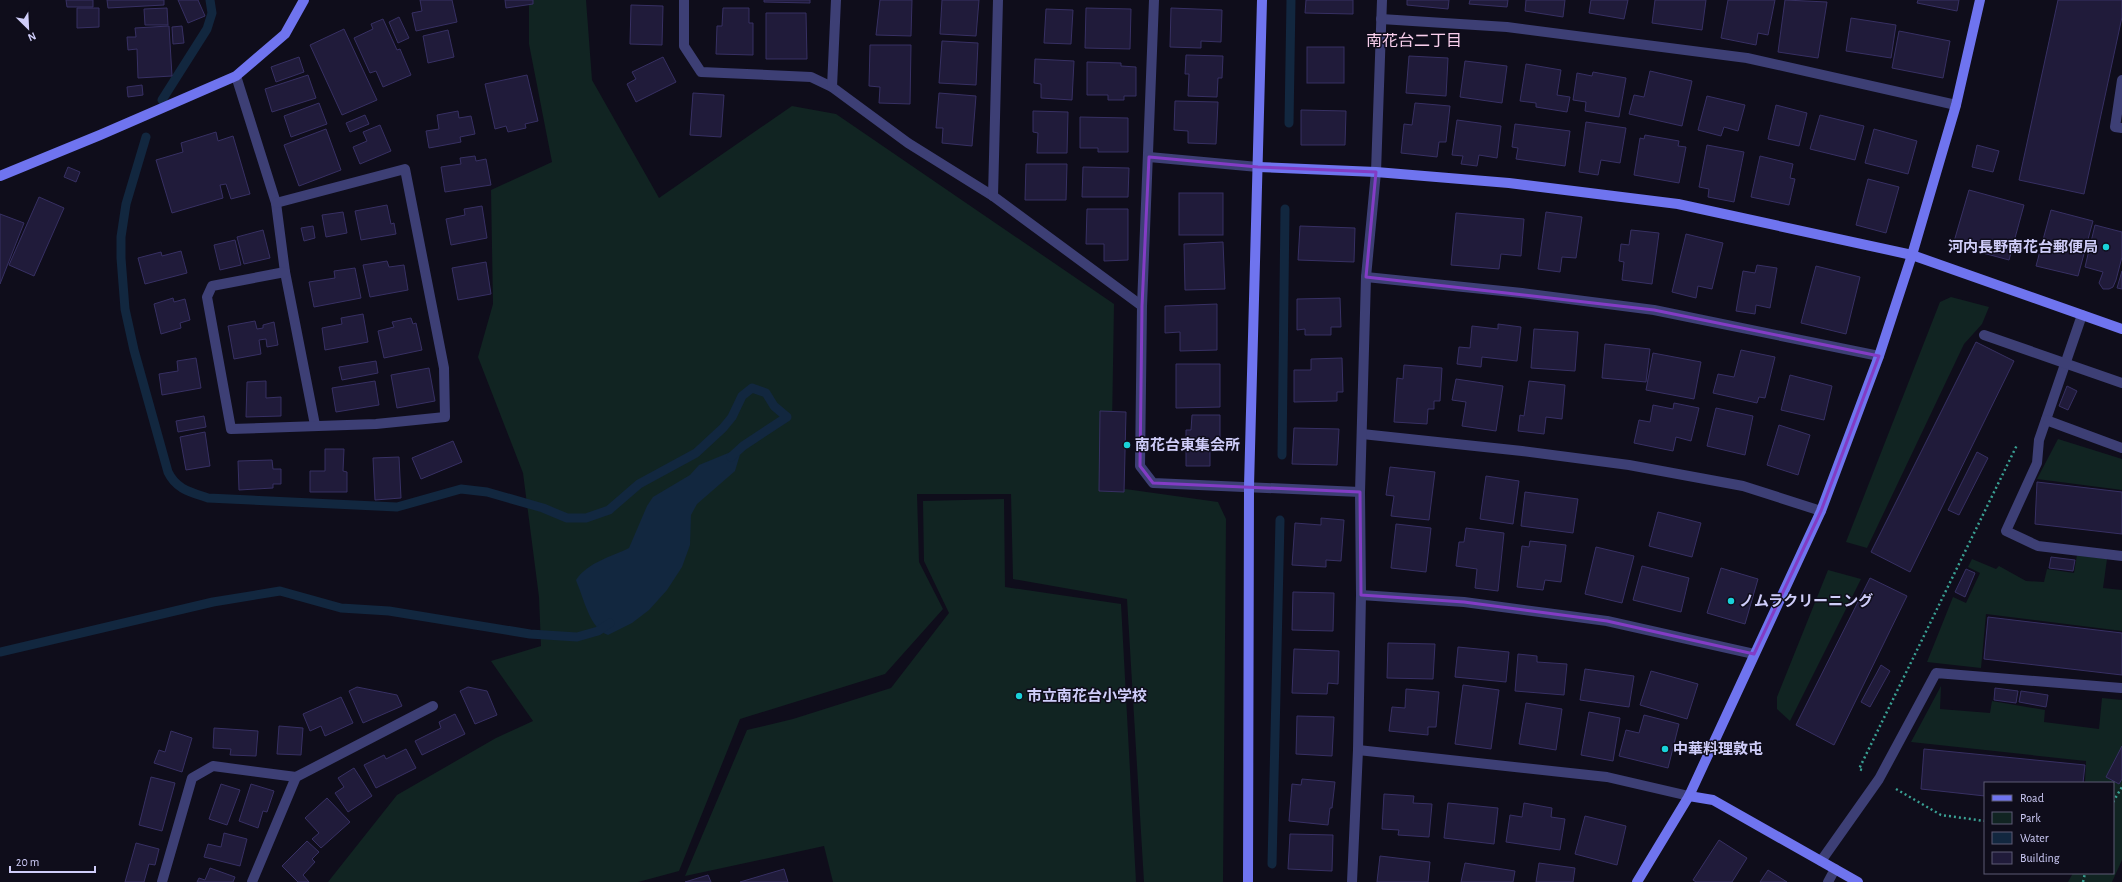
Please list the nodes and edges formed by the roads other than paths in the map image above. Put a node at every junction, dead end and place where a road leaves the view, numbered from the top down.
1 (304, 0) edge
2 (684, 0) edge
3 (836, 0) edge
4 (998, 0) edge
5 (1154, 0) edge
6 (1262, 0) edge
7 (1382, 0) edge
8 (1980, 0) edge
9 (1381, 19) junction
10 (236, 76) junction
11 (2122, 80) edge
12 (832, 87) junction
13 (1956, 105) junction
14 (2122, 128) edge
15 (1149, 157) junction
16 (1258, 167) junction
17 (1376, 172) junction
18 (0, 176) edge
19 (993, 196) junction
20 (276, 203) junction
21 (1912, 254) junction
22 (285, 272) junction
23 (1366, 277) junction
24 (1142, 306) junction
25 (2082, 315) junction
26 (2122, 329) edge
27 (1984, 335) dead end
28 (1879, 356) junction
29 (2065, 364) junction
30 (2122, 383) edge
31 (2046, 420) junction
32 (315, 425) junction
33 (1362, 434) junction
34 (2122, 448) edge
35 (1248, 486) junction
36 (1360, 492) junction
37 (1821, 511) junction
38 (2122, 556) edge
39 (1361, 595) junction
40 (1754, 654) junction
41 (2121, 688) edge
42 (433, 706) dead end
43 (1358, 750) junction
44 (296, 777) junction
45 (1689, 796) junction
46 (1821, 861) junction
47 (1835, 869) junction
48 (162, 882) edge
49 (252, 882) edge
50 (1248, 882) edge
51 (1352, 882) edge
52 (1637, 882) edge
53 (1828, 882) edge
54 (1858, 882) edge

1 - 10 street
2 - 12 street
3 - 12 street
4 - 19 street
5 - 15 street
6 - 16 street
7 - 9 street
8 - 13 street
9 - 13 street
9 - 17 street
10 - 18 street
10 - 20 street
11 - 14 street
12 - 19 street
13 - 21 street
15 - 16 street
15 - 24 street
16 - 17 street
16 - 35 street
17 - 21 street
17 - 23 street
19 - 24 street
20 - 22 street
20 - 32 street
21 - 25 street
21 - 28 street
22 - 32 street
22 - 32 street
23 - 28 street
23 - 33 street
24 - 35 street
25 - 26 street
25 - 29 street
27 - 29 street
28 - 37 street
29 - 30 street
29 - 31 street
31 - 34 street
31 - 38 street
33 - 36 street
33 - 37 street
35 - 36 street
35 - 50 street
36 - 39 street
37 - 40 street
39 - 40 street
39 - 43 street
40 - 45 street
41 - 46 street
42 - 44 street
43 - 45 street
43 - 51 street
44 - 48 street
44 - 49 street
45 - 46 street
45 - 52 street
46 - 47 street
47 - 53 street
47 - 54 street

